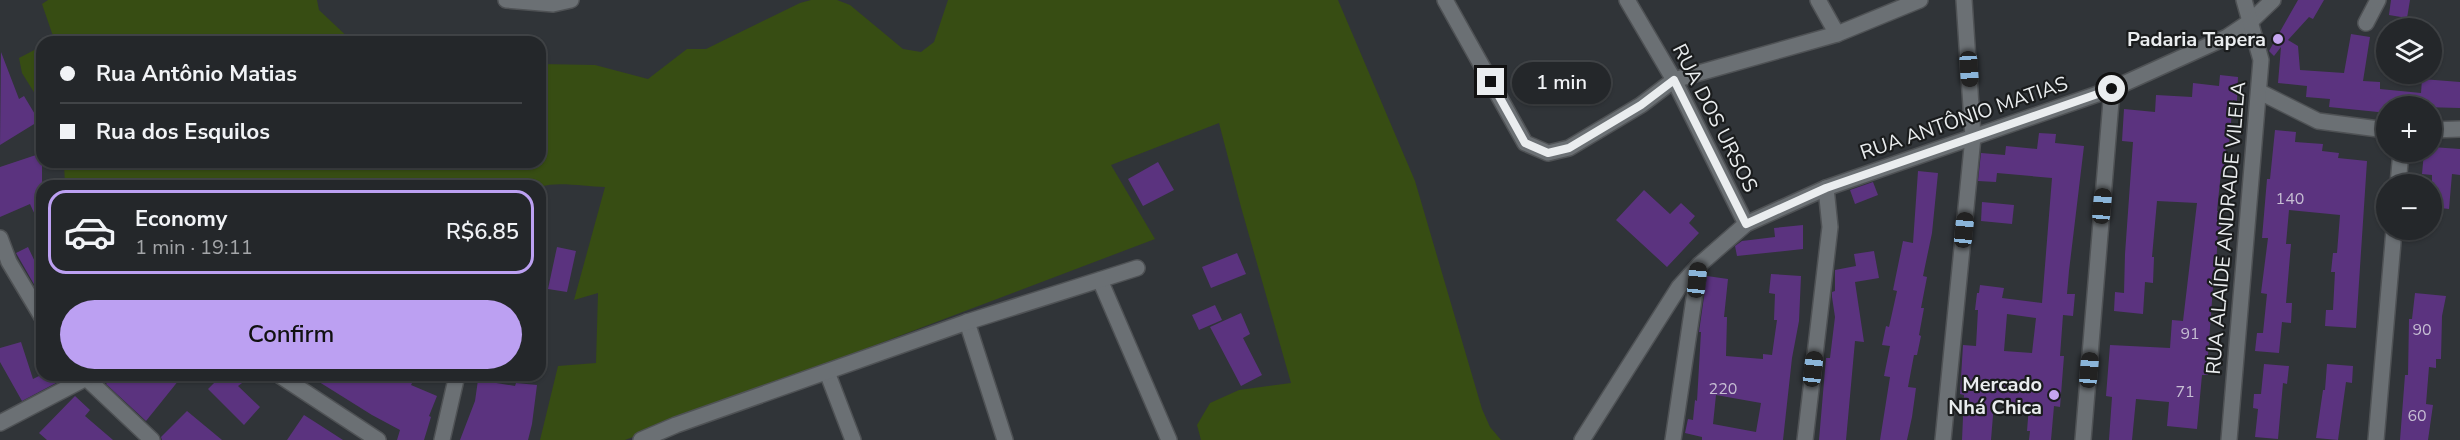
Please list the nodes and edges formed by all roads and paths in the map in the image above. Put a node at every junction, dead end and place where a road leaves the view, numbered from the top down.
1 (506, 0) edge
2 (571, 0) edge
3 (1445, 0) edge
4 (1627, 0) edge
5 (1818, 0) edge
6 (1920, 0) edge
7 (1964, 0) edge
8 (2244, 0) edge
9 (2272, 0) edge
10 (2378, 0) edge
11 (552, 2) edge
12 (2251, 21) junction
13 (2366, 22) dead end
14 (1837, 34) junction
15 (1674, 80) junction
16 (2112, 89) junction
17 (2260, 92) junction
18 (2376, 129) edge
19 (2460, 129) edge
20 (2442, 130) edge
21 (1973, 137) junction
22 (1826, 188) junction
23 (1746, 224) junction
24 (0, 238) edge
25 (2393, 240) edge
26 (1699, 265) junction
27 (1137, 268) dead end
28 (1100, 280) junction
29 (1679, 287) junction
30 (1695, 295) junction
31 (36, 308) edge
32 (967, 322) junction
33 (827, 372) junction
34 (78, 381) edge
35 (92, 381) edge
36 (288, 381) edge
37 (456, 381) edge
38 (1594, 420) junction
39 (0, 423) edge
40 (676, 425) junction
41 (152, 440) edge
42 (378, 440) edge
43 (442, 440) edge
44 (641, 440) edge
45 (682, 440) edge
46 (853, 440) edge
47 (1005, 440) edge
48 (1169, 440) edge
49 (1582, 440) edge
50 (1594, 440) edge
51 (1673, 440) edge
52 (1805, 440) edge
53 (1943, 440) edge
54 (2083, 440) edge
55 (2229, 440) edge
56 (2376, 440) edge

1 - 11 street
2 - 11 street
3 - 15 street
4 - 15 street, RUA DOS URSOS
5 - 14 street
6 - 14 street
7 - 21 street
8 - 12 street, RUA ALAÍDE ANDRADE VILELA
9 - 12 street, RUA ANTÔNIO MATIAS
10 - 13 street
12 - 16 street, RUA ANTÔNIO MATIAS
12 - 17 street, RUA ALAÍDE ANDRADE VILELA
14 - 15 street
15 - 23 street, RUA DOS URSOS
16 - 21 street, RUA ANTÔNIO MATIAS
16 - 54 street
17 - 18 street
17 - 55 street, RUA ALAÍDE ANDRADE VILELA
19 - 20 street
21 - 22 street, RUA ANTÔNIO MATIAS
21 - 53 street
22 - 23 street, RUA ANTÔNIO MATIAS
22 - 52 street
23 - 26 street, RUA ANTÔNIO MATIAS
24 - 31 street
25 - 56 street
26 - 29 street, RUA ANTÔNIO MATIAS
26 - 30 street
27 - 28 street
28 - 32 street
28 - 48 street
29 - 30 street
29 - 38 street, RUA ANTÔNIO MATIAS
30 - 51 street
32 - 33 street
32 - 47 street
33 - 40 street
33 - 46 street
34 - 39 street
35 - 41 street
36 - 42 street
37 - 43 street
38 - 49 street, RUA ANTÔNIO MATIAS
38 - 50 street
40 - 44 street
40 - 45 street

